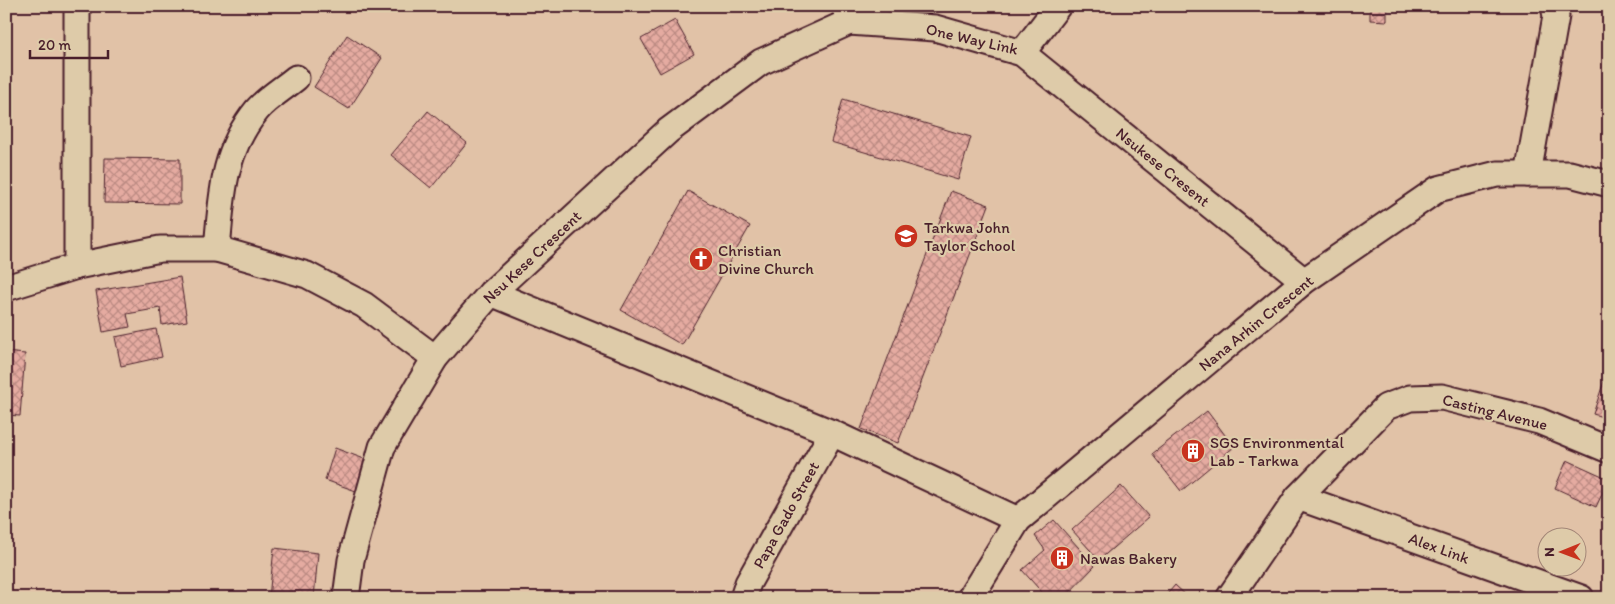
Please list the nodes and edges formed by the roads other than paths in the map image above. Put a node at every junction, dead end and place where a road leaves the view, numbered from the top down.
1 (77, 6) edge
2 (1058, 6) edge
3 (1554, 6) edge
4 (847, 14) edge
5 (1022, 53) junction
6 (296, 78) dead end
7 (1528, 174) junction
8 (1609, 184) edge
9 (217, 248) junction
10 (77, 266) junction
11 (1304, 281) junction
12 (6, 288) edge
13 (491, 293) junction
14 (435, 358) junction
15 (832, 433) junction
16 (1609, 450) edge
17 (1298, 497) junction
18 (1018, 520) junction
19 (346, 598) edge
20 (743, 598) edge
21 (970, 598) edge
22 (1229, 598) edge
23 (1581, 598) edge

1 - 10 street
2 - 5 street, One Way Link
3 - 7 street
4 - 5 street, One Way Link
4 - 13 street, Nsu Kese Crescent
5 - 11 street, Nsukese Cresent
6 - 9 street
7 - 8 street, Nana Arhin Crescent
7 - 11 street, Nana Arhin Crescent
9 - 10 street
9 - 14 street
10 - 12 street
11 - 18 street, Nana Arhin Crescent
13 - 14 street, Nsu Kese Crescent
13 - 15 street
14 - 19 street, Nsu Kese Crescent
15 - 18 street
15 - 20 street, Papa Gado Street
16 - 17 street, Casting Avenue
17 - 22 street, Casting Avenue
17 - 23 street, Alex Link
18 - 21 street, Nana Arhin Crescent

